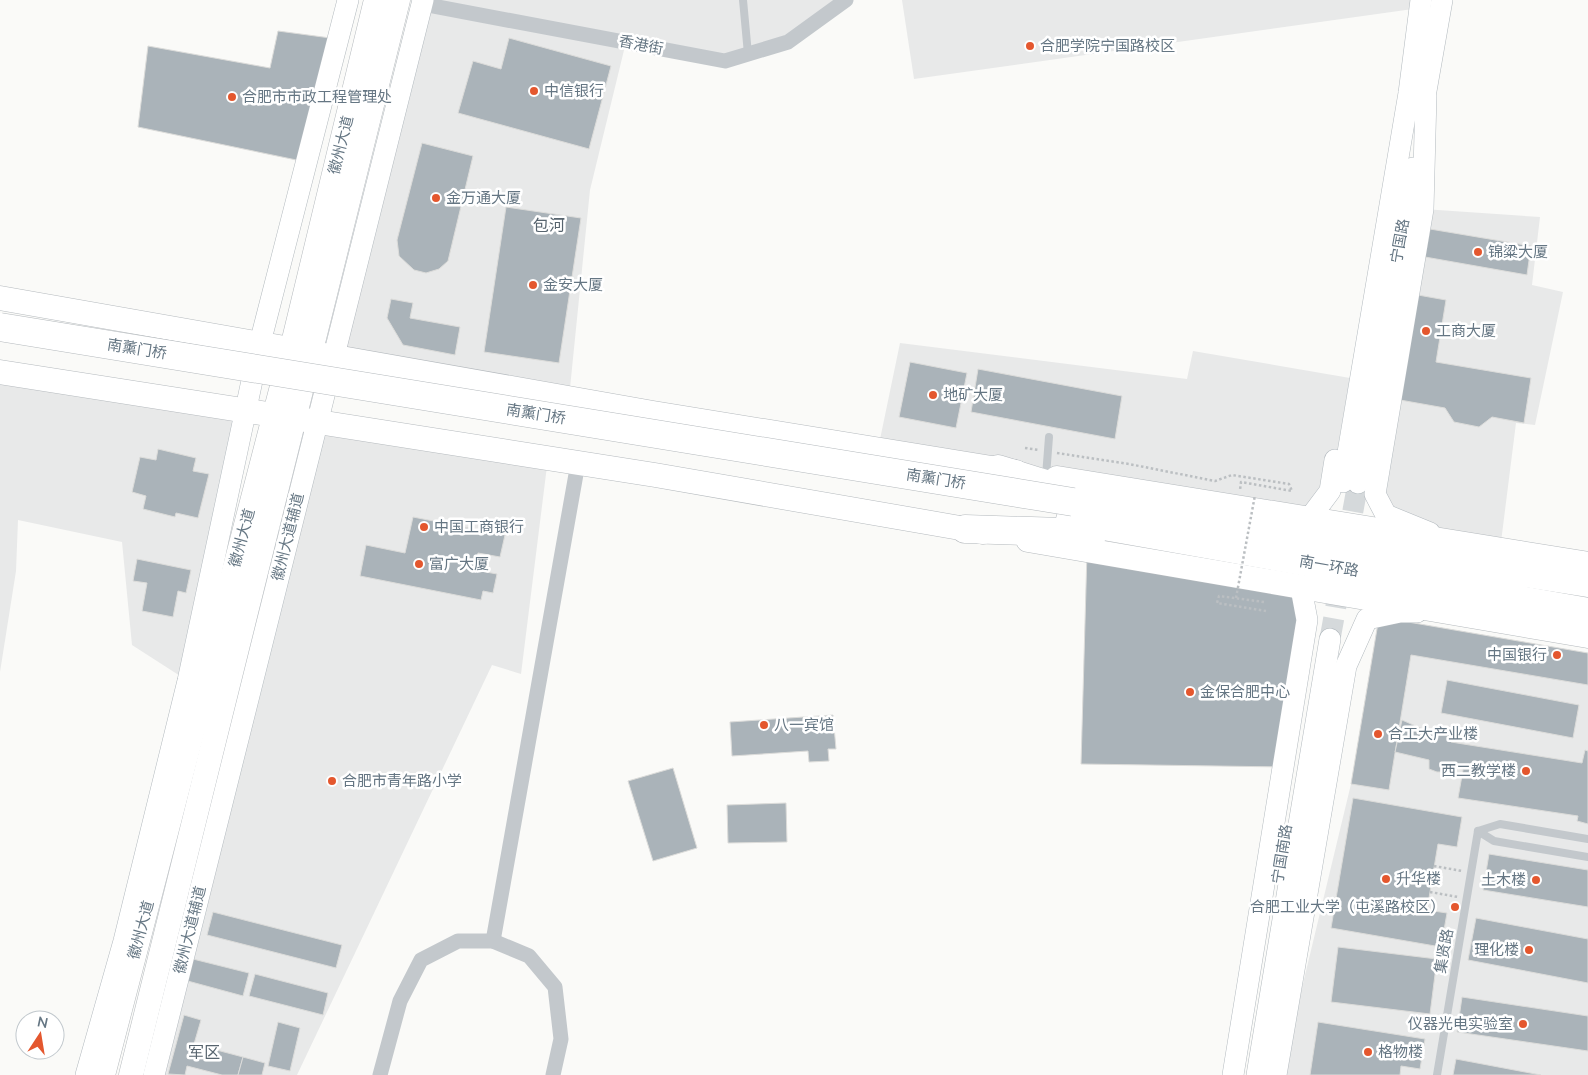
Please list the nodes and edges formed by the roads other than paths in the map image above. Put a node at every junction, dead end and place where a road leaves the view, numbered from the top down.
1 (348, 0) edge
2 (376, 0) edge
3 (398, 0) edge
4 (743, 0) edge
5 (846, 0) edge
6 (1421, 0) edge
7 (1442, 0) edge
8 (423, 2) edge
9 (748, 54) junction
10 (1418, 94) junction
11 (0, 298) edge
12 (0, 327) edge
13 (260, 343) junction
14 (0, 345) edge
15 (312, 352) junction
16 (0, 372) edge
17 (246, 409) junction
18 (284, 416) junction
19 (317, 422) junction
20 (1049, 437) dead end
21 (578, 463) junction
22 (998, 469) junction
23 (1046, 476) junction
24 (1351, 482) tunnel mouth
25 (1071, 511) junction
26 (1309, 519) junction
27 (1142, 523) junction
28 (965, 529) junction
29 (1456, 543) junction
30 (1588, 564) edge
31 (1535, 574) junction
32 (1588, 583) edge
33 (1302, 588) junction
34 (1441, 612) junction
35 (1588, 612) edge
36 (1588, 636) edge
37 (1478, 831) junction
38 (1588, 838) edge
39 (1588, 857) edge
40 (493, 941) junction
41 (86, 1075) edge
42 (103, 1075) edge
43 (132, 1075) edge
44 (154, 1075) edge
45 (380, 1075) edge
46 (553, 1075) edge
47 (1233, 1075) edge
48 (1246, 1075) edge
49 (1257, 1075) edge
50 (1276, 1075) edge
51 (1437, 1075) edge

1 - 13 main road
2 - 15 main road, 徽州大道
3 - 15 main road, 徽州大道
4 - 9 lane
5 - 9 street, 香港街
6 - 10 main road, 宁国路
7 - 10 main road, 宁国路
8 - 9 street, 香港街
8 - 15 main road, 徽州大道辅道
10 - 24 main road, 宁国路
10 - 26 main road
10 - 29 main road
11 - 13 main road
12 - 25 highway, 南薰门桥, bridge
13 - 15 main road
13 - 17 main road
14 - 25 highway, 南薰门桥
15 - 18 main road, 徽州大道
15 - 19 main road, 徽州大道辅道
15 - 22 main road
16 - 17 main road
17 - 18 main road
17 - 41 main road
18 - 19 main road
18 - 42 main road, 徽州大道
18 - 43 main road, 徽州大道
19 - 21 main road
19 - 44 main road, 徽州大道辅道
20 - 23 lane
21 - 28 main road
21 - 40 street
22 - 23 main road
22 - 27 highway
23 - 26 main road
25 - 27 highway, 南一环路
26 - 29 main road
27 - 28 highway
27 - 31 highway, 南一环路
27 - 35 highway, 南一环路
28 - 33 main road
29 - 30 main road
29 - 31 main road
31 - 32 highway, 南一环路
33 - 34 main road
33 - 47 main road
34 - 36 main road
34 - 50 main road
37 - 38 lane
37 - 39 lane
37 - 51 lane, 集贤路
40 - 45 street
40 - 46 street
48 - 49 main road, 宁国南路

